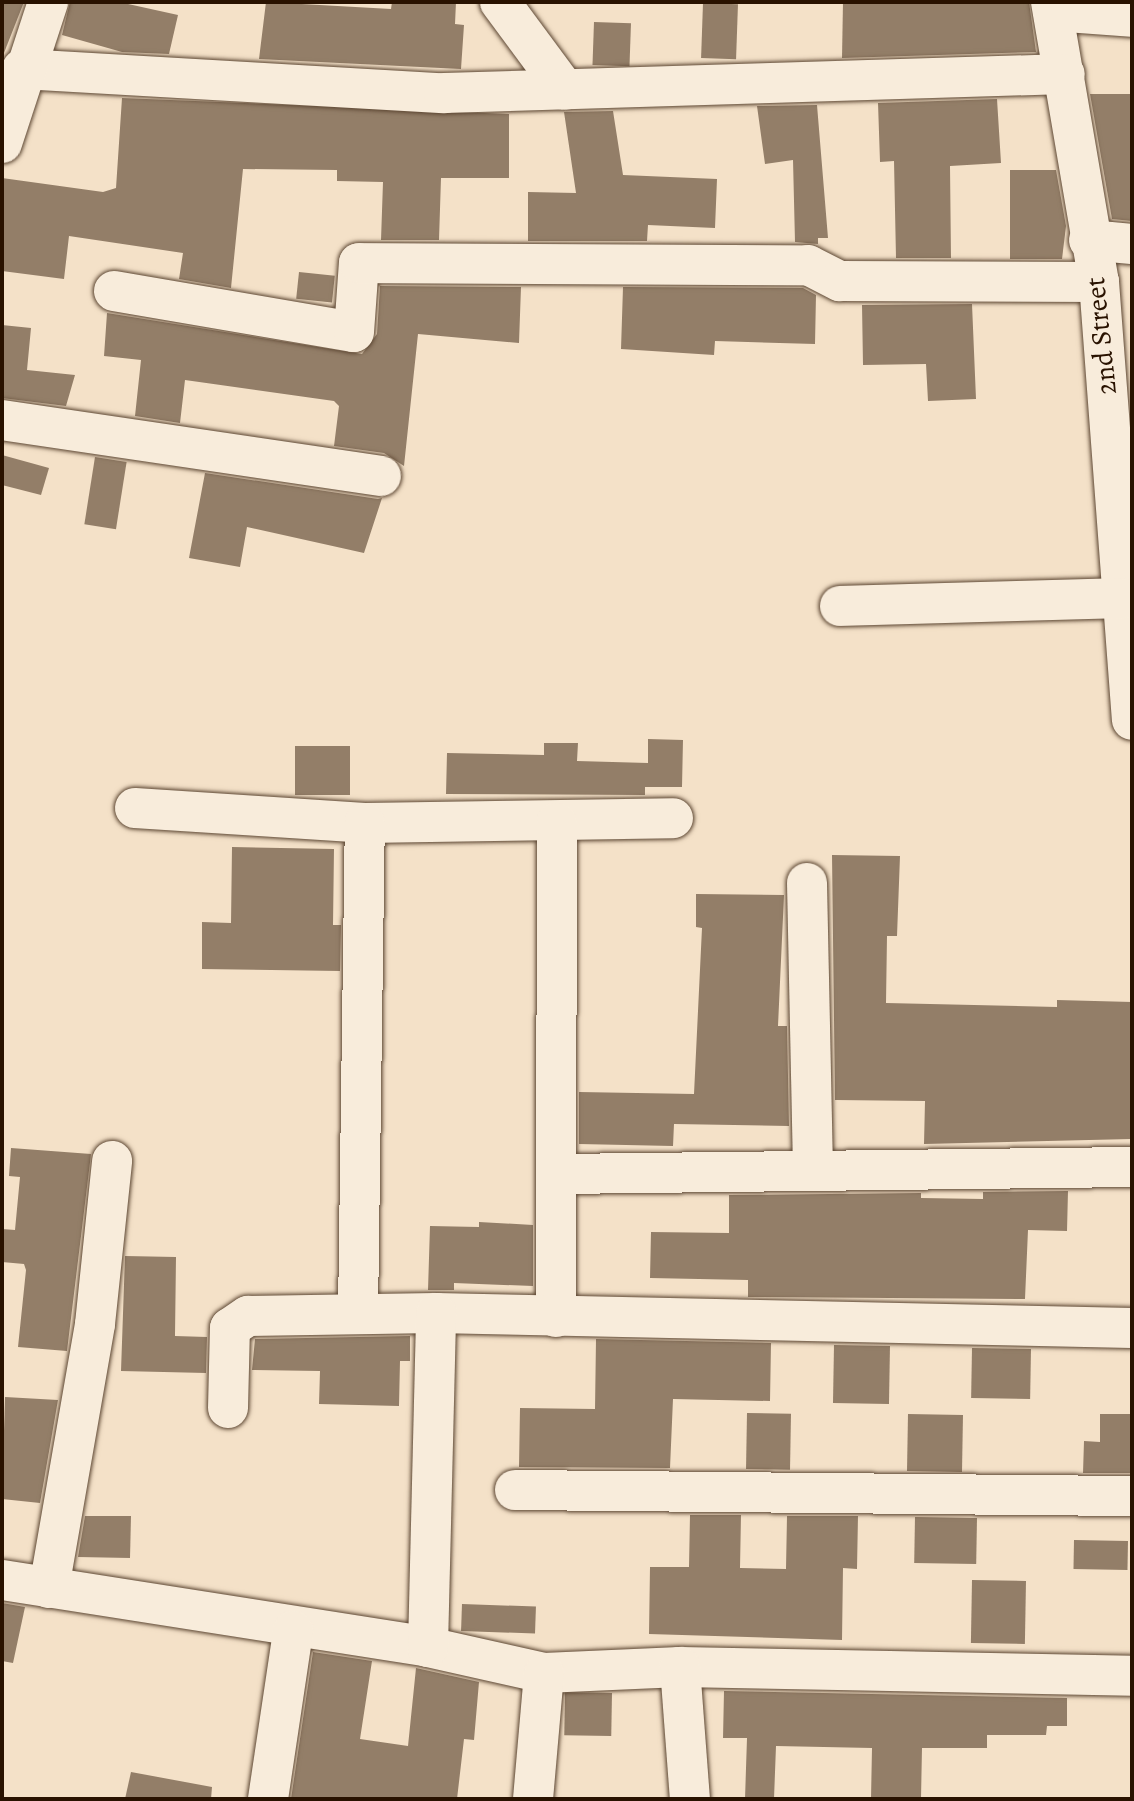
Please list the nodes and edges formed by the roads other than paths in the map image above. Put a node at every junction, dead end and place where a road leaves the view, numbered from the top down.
1 (48, 2) edge
2 (500, 2) edge
3 (1052, 7) edge
4 (1132, 17) edge
5 (22, 69) junction
6 (1065, 74) junction
7 (565, 90) junction
8 (2, 143) edge
9 (1089, 240) junction
10 (1132, 244) edge
11 (1099, 282) junction
12 (114, 291) dead end
13 (2, 420) edge
14 (381, 476) dead end
15 (1126, 558) edge
16 (1122, 598) junction
17 (840, 606) dead end
18 (1132, 720) edge
19 (135, 808) dead end
20 (673, 818) dead end
21 (365, 823) junction
22 (557, 823) junction
23 (807, 883) dead end
24 (112, 1161) dead end
25 (1132, 1167) edge
26 (813, 1170) junction
27 (560, 1174) junction
28 (358, 1313) junction
29 (436, 1313) junction
30 (556, 1317) junction
31 (1132, 1328) edge
32 (228, 1408) dead end
33 (515, 1490) dead end
34 (1132, 1496) edge
35 (2, 1580) edge
36 (49, 1588) junction
37 (293, 1631) junction
38 (428, 1647) junction
39 (680, 1667) junction
40 (544, 1673) junction
41 (1132, 1676) edge
42 (268, 1799) edge
43 (533, 1799) edge
44 (690, 1799) edge

1 - 5 street
2 - 7 street
3 - 4 street
3 - 6 street, 2nd Street
5 - 7 street
5 - 8 street
6 - 7 street
6 - 9 street, 2nd Street
9 - 10 street
9 - 11 street, 2nd Street
11 - 12 street
11 - 15 street, 2nd Street
13 - 14 street
15 - 16 street, 2nd Street
16 - 17 street
16 - 18 street, 2nd Street
19 - 21 street
20 - 22 street
21 - 22 street
21 - 28 street
22 - 27 street
23 - 26 street
24 - 36 street
25 - 26 street
26 - 27 street
27 - 30 street
28 - 29 street
28 - 32 street
29 - 30 street
29 - 38 street
30 - 31 street
33 - 34 street
35 - 36 street
36 - 37 street
37 - 38 street
37 - 42 street
38 - 40 street
39 - 40 street
39 - 41 street
39 - 44 street
40 - 43 street

